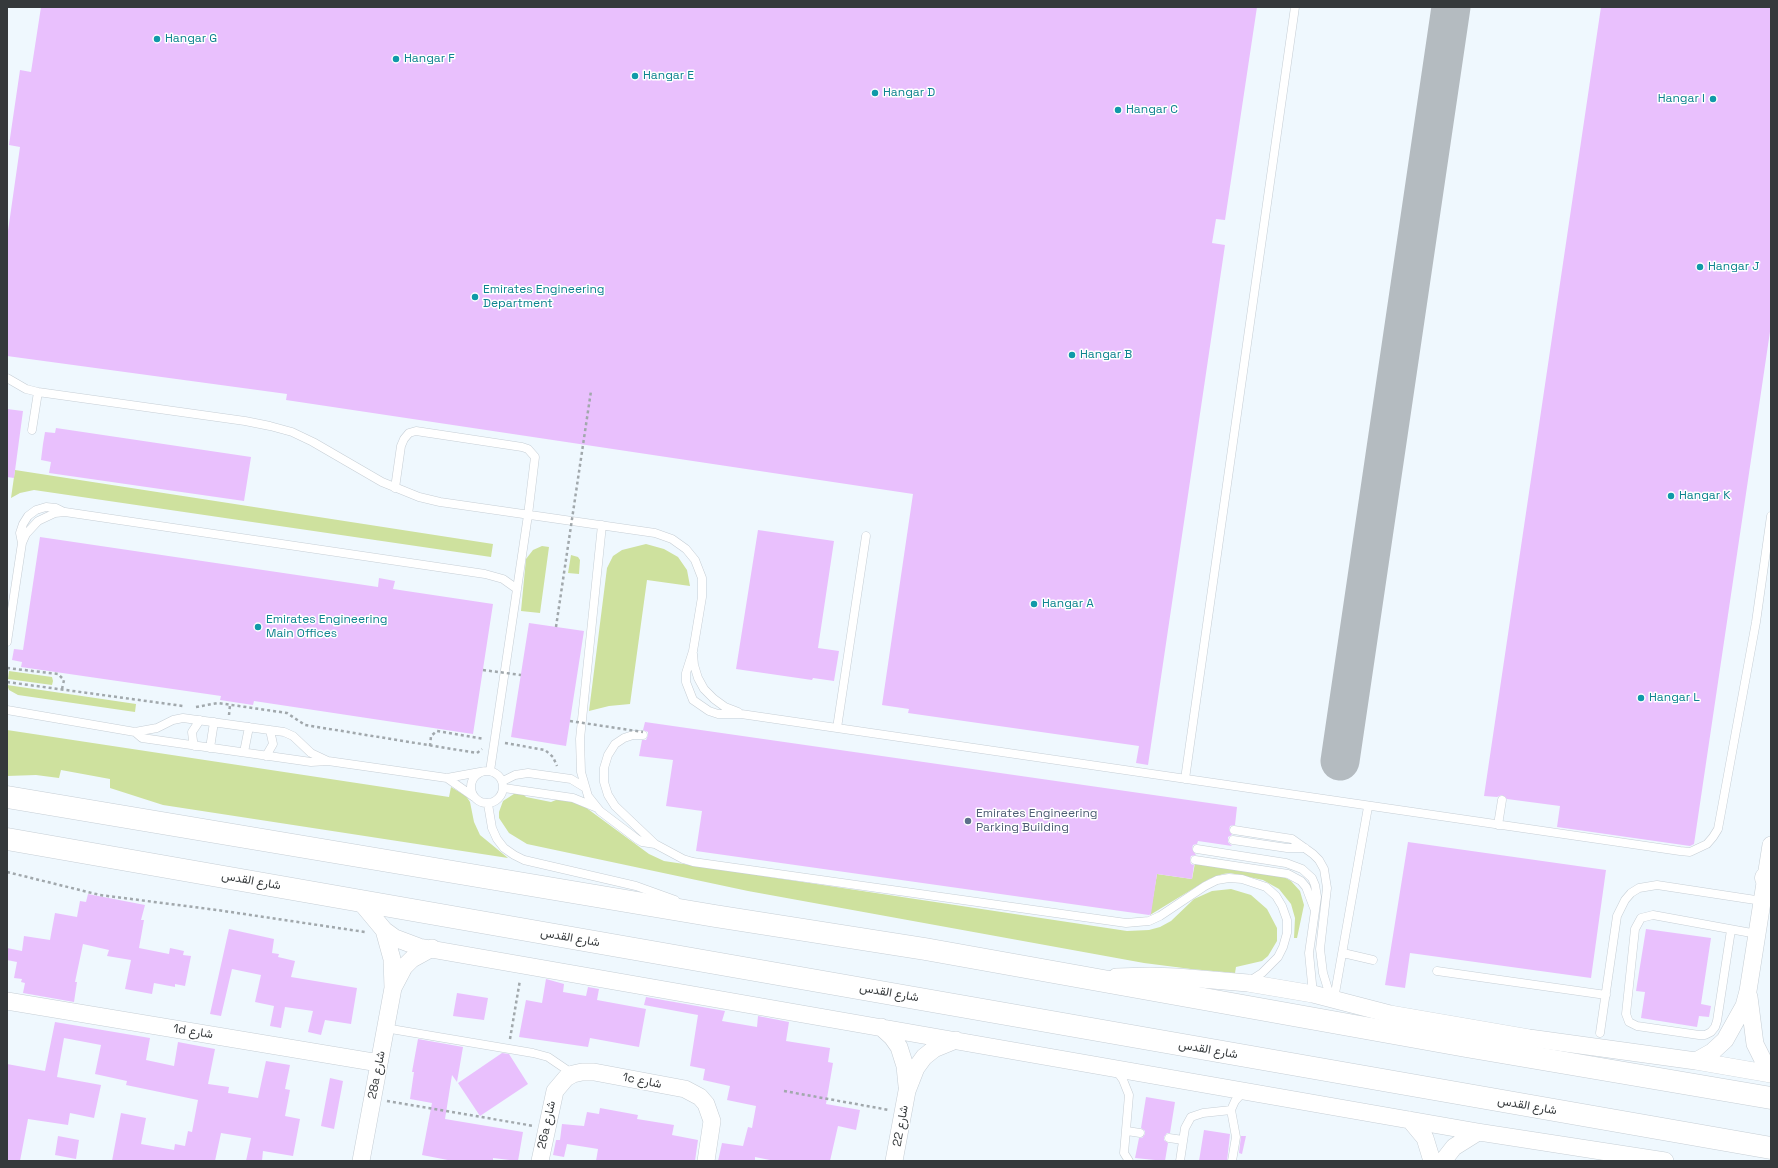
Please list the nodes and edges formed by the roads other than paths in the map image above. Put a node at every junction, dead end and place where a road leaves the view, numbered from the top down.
1 (1295, 7) edge
2 (7, 378) edge
3 (38, 392) junction
4 (32, 430) dead end
5 (395, 488) junction
6 (528, 515) junction
7 (1771, 516) edge
8 (602, 525) junction
9 (866, 536) dead end
10 (517, 589) junction
11 (7, 642) edge
12 (693, 652) junction
13 (7, 710) edge
14 (741, 714) junction
15 (200, 720) junction
16 (214, 722) junction
17 (249, 727) junction
18 (837, 728) junction
19 (270, 730) junction
20 (135, 732) junction
21 (643, 734) road end
22 (196, 746) junction
23 (210, 748) junction
24 (244, 752) junction
25 (266, 756) junction
26 (328, 761) junction
27 (490, 770) junction
28 (480, 772) junction
29 (447, 778) junction
30 (1184, 779) junction
31 (504, 785) junction
32 (584, 786) junction
33 (7, 797) edge
34 (475, 798) junction
35 (1502, 800) dead end
36 (488, 804) junction
37 (1368, 806) junction
38 (600, 811) junction
39 (1498, 825) junction
40 (1234, 830) dead end
41 (7, 839) edge
42 (1232, 840) dead end
43 (655, 844) junction
44 (1771, 845) edge
45 (1305, 848) junction
46 (1197, 849) dead end
47 (1195, 860) dead end
48 (1768, 878) edge
49 (359, 900) junction
50 (1762, 901) junction
51 (1315, 909) junction
52 (715, 916) junction
53 (1731, 930) junction
54 (385, 932) junction
55 (1757, 934) junction
56 (432, 948) junction
57 (1343, 952) junction
58 (1373, 960) dead end
59 (1437, 971) dead end
60 (1097, 980) junction
61 (1248, 983) junction
62 (393, 988) junction
63 (1748, 991) junction
64 (1313, 994) junction
65 (1606, 995) junction
66 (1332, 999) junction
67 (7, 1001) edge
68 (881, 1027) junction
69 (385, 1028) junction
70 (1600, 1033) dead end
71 (956, 1040) junction
72 (1696, 1061) junction
73 (379, 1063) junction
74 (1114, 1068) junction
75 (1771, 1070) edge
76 (573, 1074) junction
77 (1771, 1074) edge
78 (907, 1091) junction
79 (1244, 1091) junction
80 (1771, 1098) edge
81 (1231, 1110) junction
82 (1410, 1120) junction
83 (1127, 1131) junction
84 (1478, 1132) junction
85 (1140, 1133) dead end
86 (1169, 1138) dead end
87 (1183, 1140) junction
88 (1771, 1148) edge
89 (361, 1161) edge
90 (540, 1161) edge
91 (706, 1161) edge
92 (894, 1161) edge
93 (1129, 1161) edge
94 (1180, 1161) edge
95 (1232, 1161) edge
96 (1432, 1161) edge
97 (1443, 1161) edge
98 (1665, 1161) edge

1 - 30 lane
2 - 3 lane
3 - 4 lane
3 - 5 lane
5 - 6 lane
5 - 6 lane
6 - 8 lane
6 - 10 lane
7 - 39 lane
8 - 12 lane
8 - 32 lane
9 - 18 lane
10 - 11 lane
10 - 27 lane
12 - 14 lane
12 - 14 lane
13 - 20 lane
14 - 18 lane
15 - 16 lane
15 - 20 lane
15 - 22 lane
16 - 17 lane
16 - 23 lane
17 - 19 lane
17 - 24 lane
18 - 30 lane
19 - 25 lane
19 - 26 lane
20 - 22 lane
21 - 43 lane
22 - 23 lane
23 - 24 lane
24 - 25 lane
25 - 26 lane
26 - 29 lane
27 - 28 lane
27 - 31 lane
28 - 29 lane
28 - 34 lane
29 - 34 lane
30 - 37 lane
31 - 32 lane
31 - 36 lane
31 - 38 lane
32 - 38 lane
33 - 52 main road
34 - 36 lane
35 - 39 lane
36 - 52 lane
37 - 39 lane
37 - 57 lane
38 - 43 lane
40 - 45 lane
41 - 49 main road, شارع القدس
42 - 45 lane
43 - 61 lane
44 - 48 street
45 - 66 lane
46 - 51 lane
47 - 51 lane
48 - 50 street
49 - 54 street
49 - 88 main road, شارع القدس
50 - 55 street
50 - 65 lane
51 - 64 lane
52 - 60 main road
53 - 53 lane
53 - 55 lane
54 - 56 street
54 - 62 street, 28a شارع
55 - 63 street
56 - 62 street, 28a شارع
56 - 68 street
57 - 58 lane
57 - 66 lane
59 - 65 lane
60 - 61 street
60 - 80 main road
61 - 64 street
62 - 69 street, 28a شارع
63 - 72 street
63 - 75 street
64 - 66 street
65 - 70 lane
66 - 72 street
67 - 73 street, 1d شارع
68 - 71 street
68 - 78 street, شارع 22
69 - 73 street, 28a شارع
69 - 76 lane
71 - 74 street
71 - 78 street, شارع 22
72 - 77 street
73 - 89 street, 28a شارع
74 - 79 street
74 - 83 lane
76 - 90 street, 26a شارع
76 - 91 street, 1c شارع
78 - 92 street, شارع 22
79 - 81 lane
79 - 82 street
81 - 87 lane
81 - 95 lane
82 - 84 street
82 - 96 street
83 - 85 lane
83 - 93 lane
84 - 97 street
84 - 98 street
86 - 87 lane
87 - 94 lane

